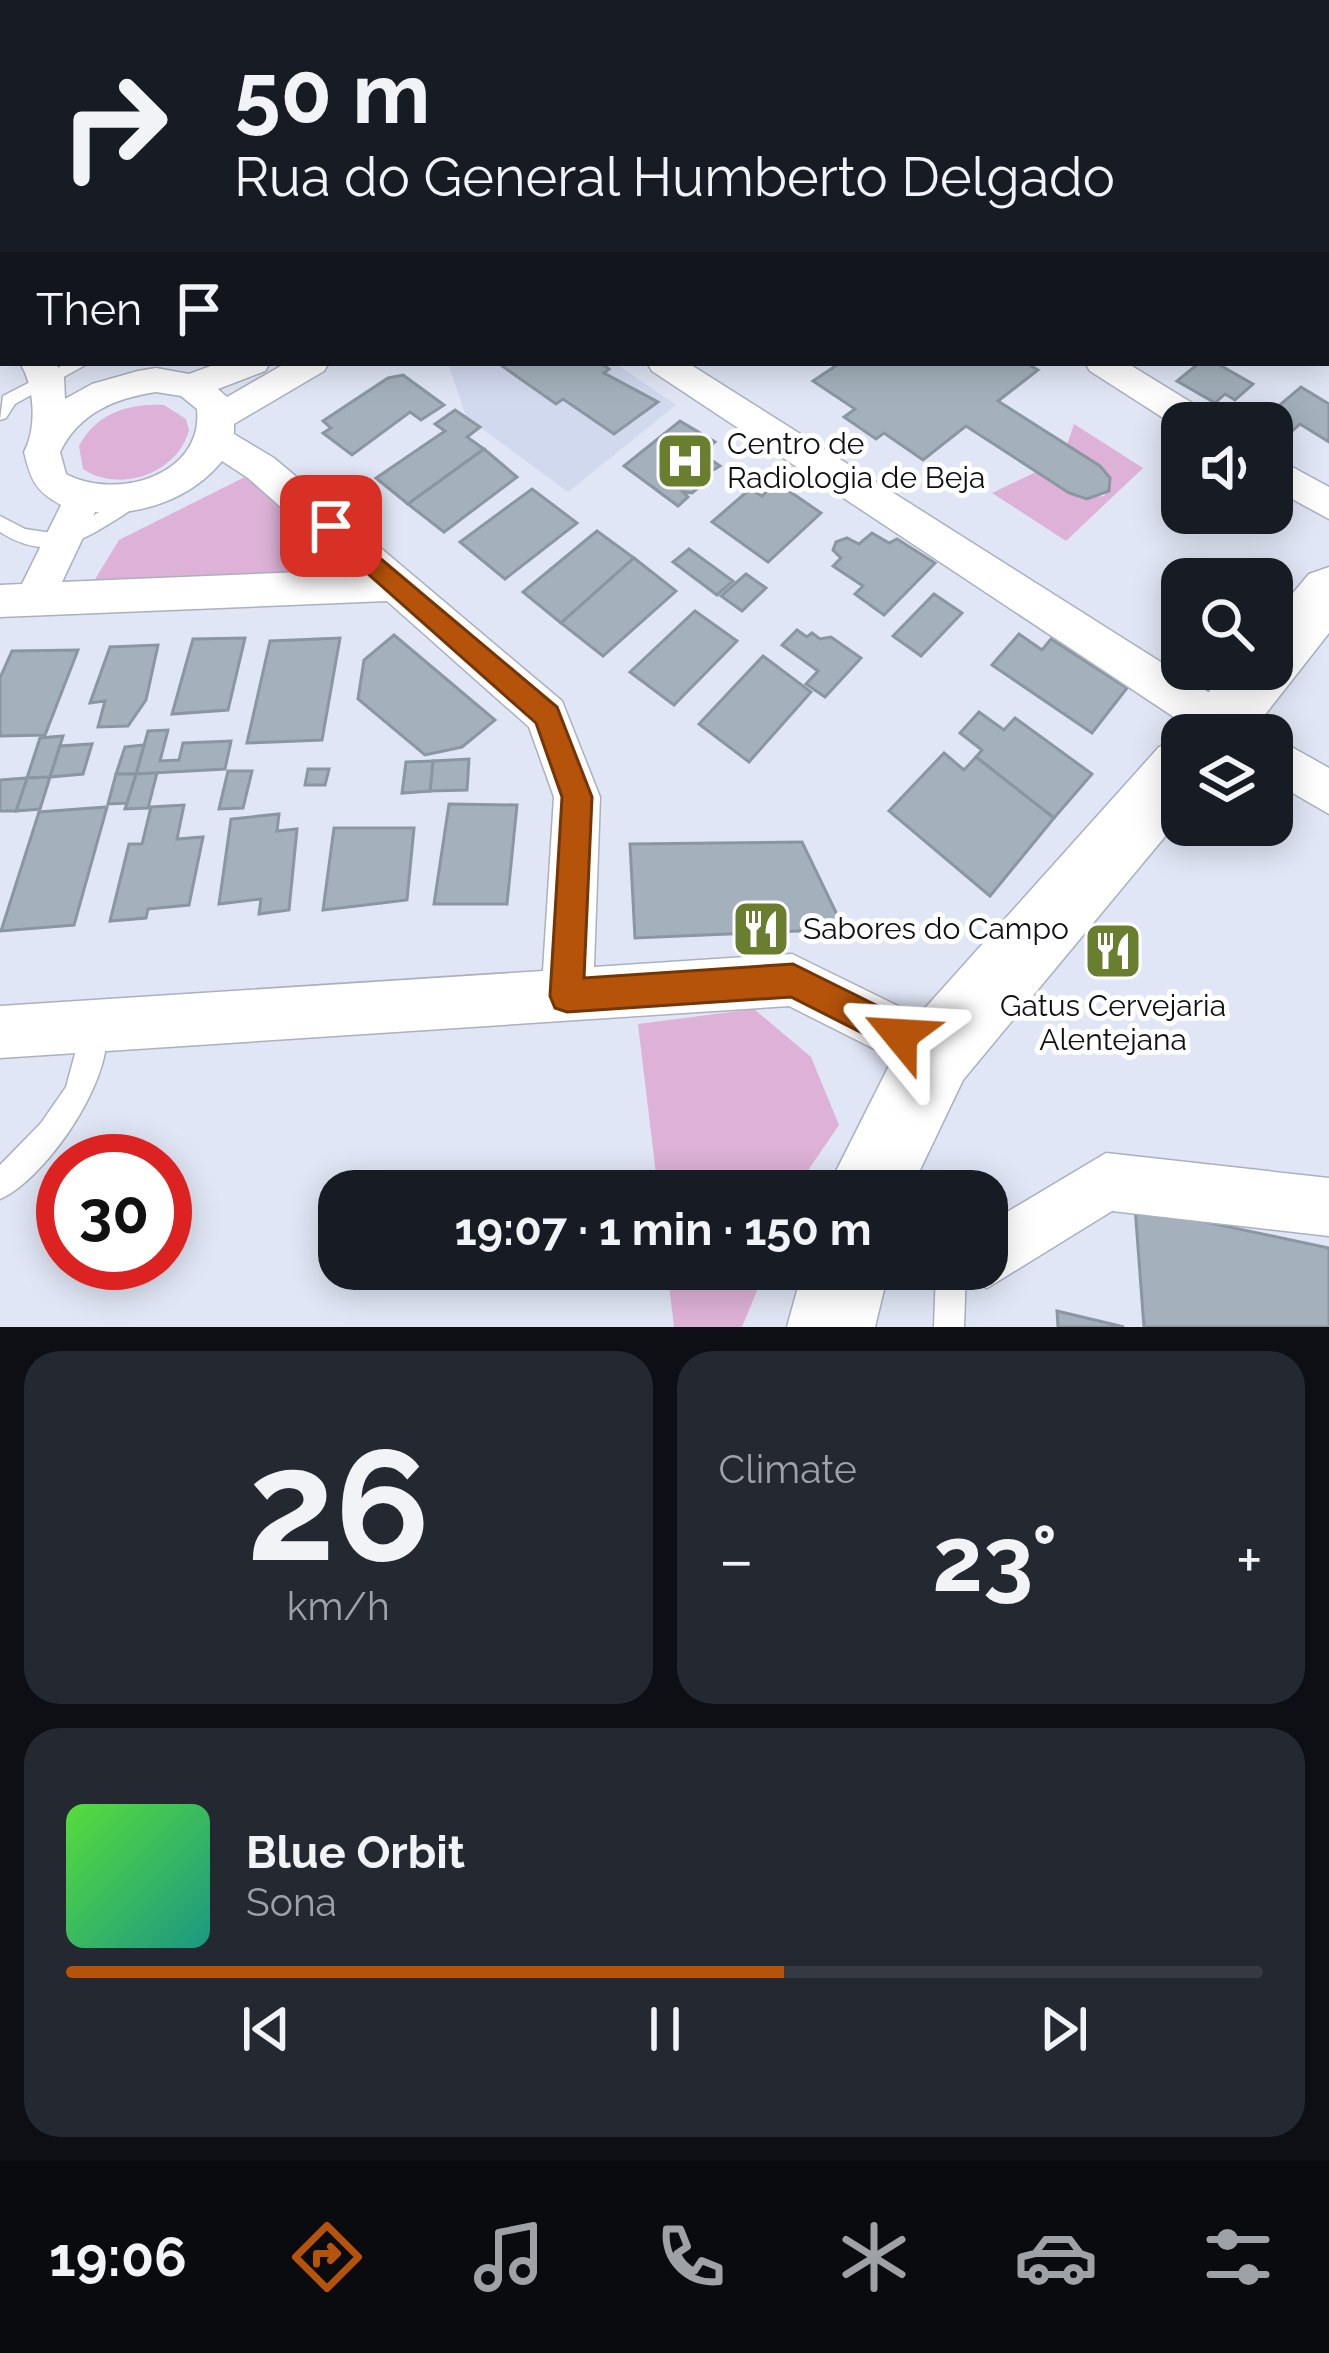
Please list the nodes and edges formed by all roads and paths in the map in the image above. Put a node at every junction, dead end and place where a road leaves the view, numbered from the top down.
1 (915, 0) edge
2 (946, 0) edge
3 (231, 366) edge
4 (308, 366) edge
5 (668, 366) edge
6 (1107, 366) edge
7 (42, 372) edge
8 (158, 376) edge
9 (1164, 402) edge
10 (0, 414) edge
11 (217, 428) junction
12 (49, 435) junction
13 (1293, 483) edge
14 (135, 498) junction
15 (82, 500) junction
16 (1329, 505) edge
17 (0, 524) edge
18 (61, 542) junction
19 (400, 584) junction
20 (1329, 590) edge
21 (17, 600) edge
22 (1293, 635) edge
23 (1175, 714) edge
24 (1293, 770) edge
25 (1329, 793) edge
26 (1161, 799) edge
27 (567, 996) junction
28 (94, 1026) junction
29 (0, 1032) edge
30 (936, 1053) junction
31 (878, 1170) edge
32 (0, 1185) edge
33 (1329, 1208) edge
34 (1008, 1245) edge
35 (841, 1290) edge
36 (950, 1290) edge
37 (832, 1327) edge
38 (949, 1327) edge

1 - 2 street
3 - 8 street
4 - 11 street
5 - 23 street
6 - 9 street
7 - 10 lane
7 - 12 street
8 - 11 street
8 - 12 street
11 - 14 street
11 - 19 street
12 - 15 street
13 - 16 street
14 - 15 street
14 - 18 lane
15 - 18 street
17 - 18 lane
18 - 21 street
19 - 21 street
19 - 27 street
20 - 22 main road
24 - 25 street
26 - 30 main road
27 - 28 street
27 - 30 street
28 - 29 street
28 - 32 lane
30 - 31 main road
33 - 34 street
35 - 37 main road
36 - 38 lane

